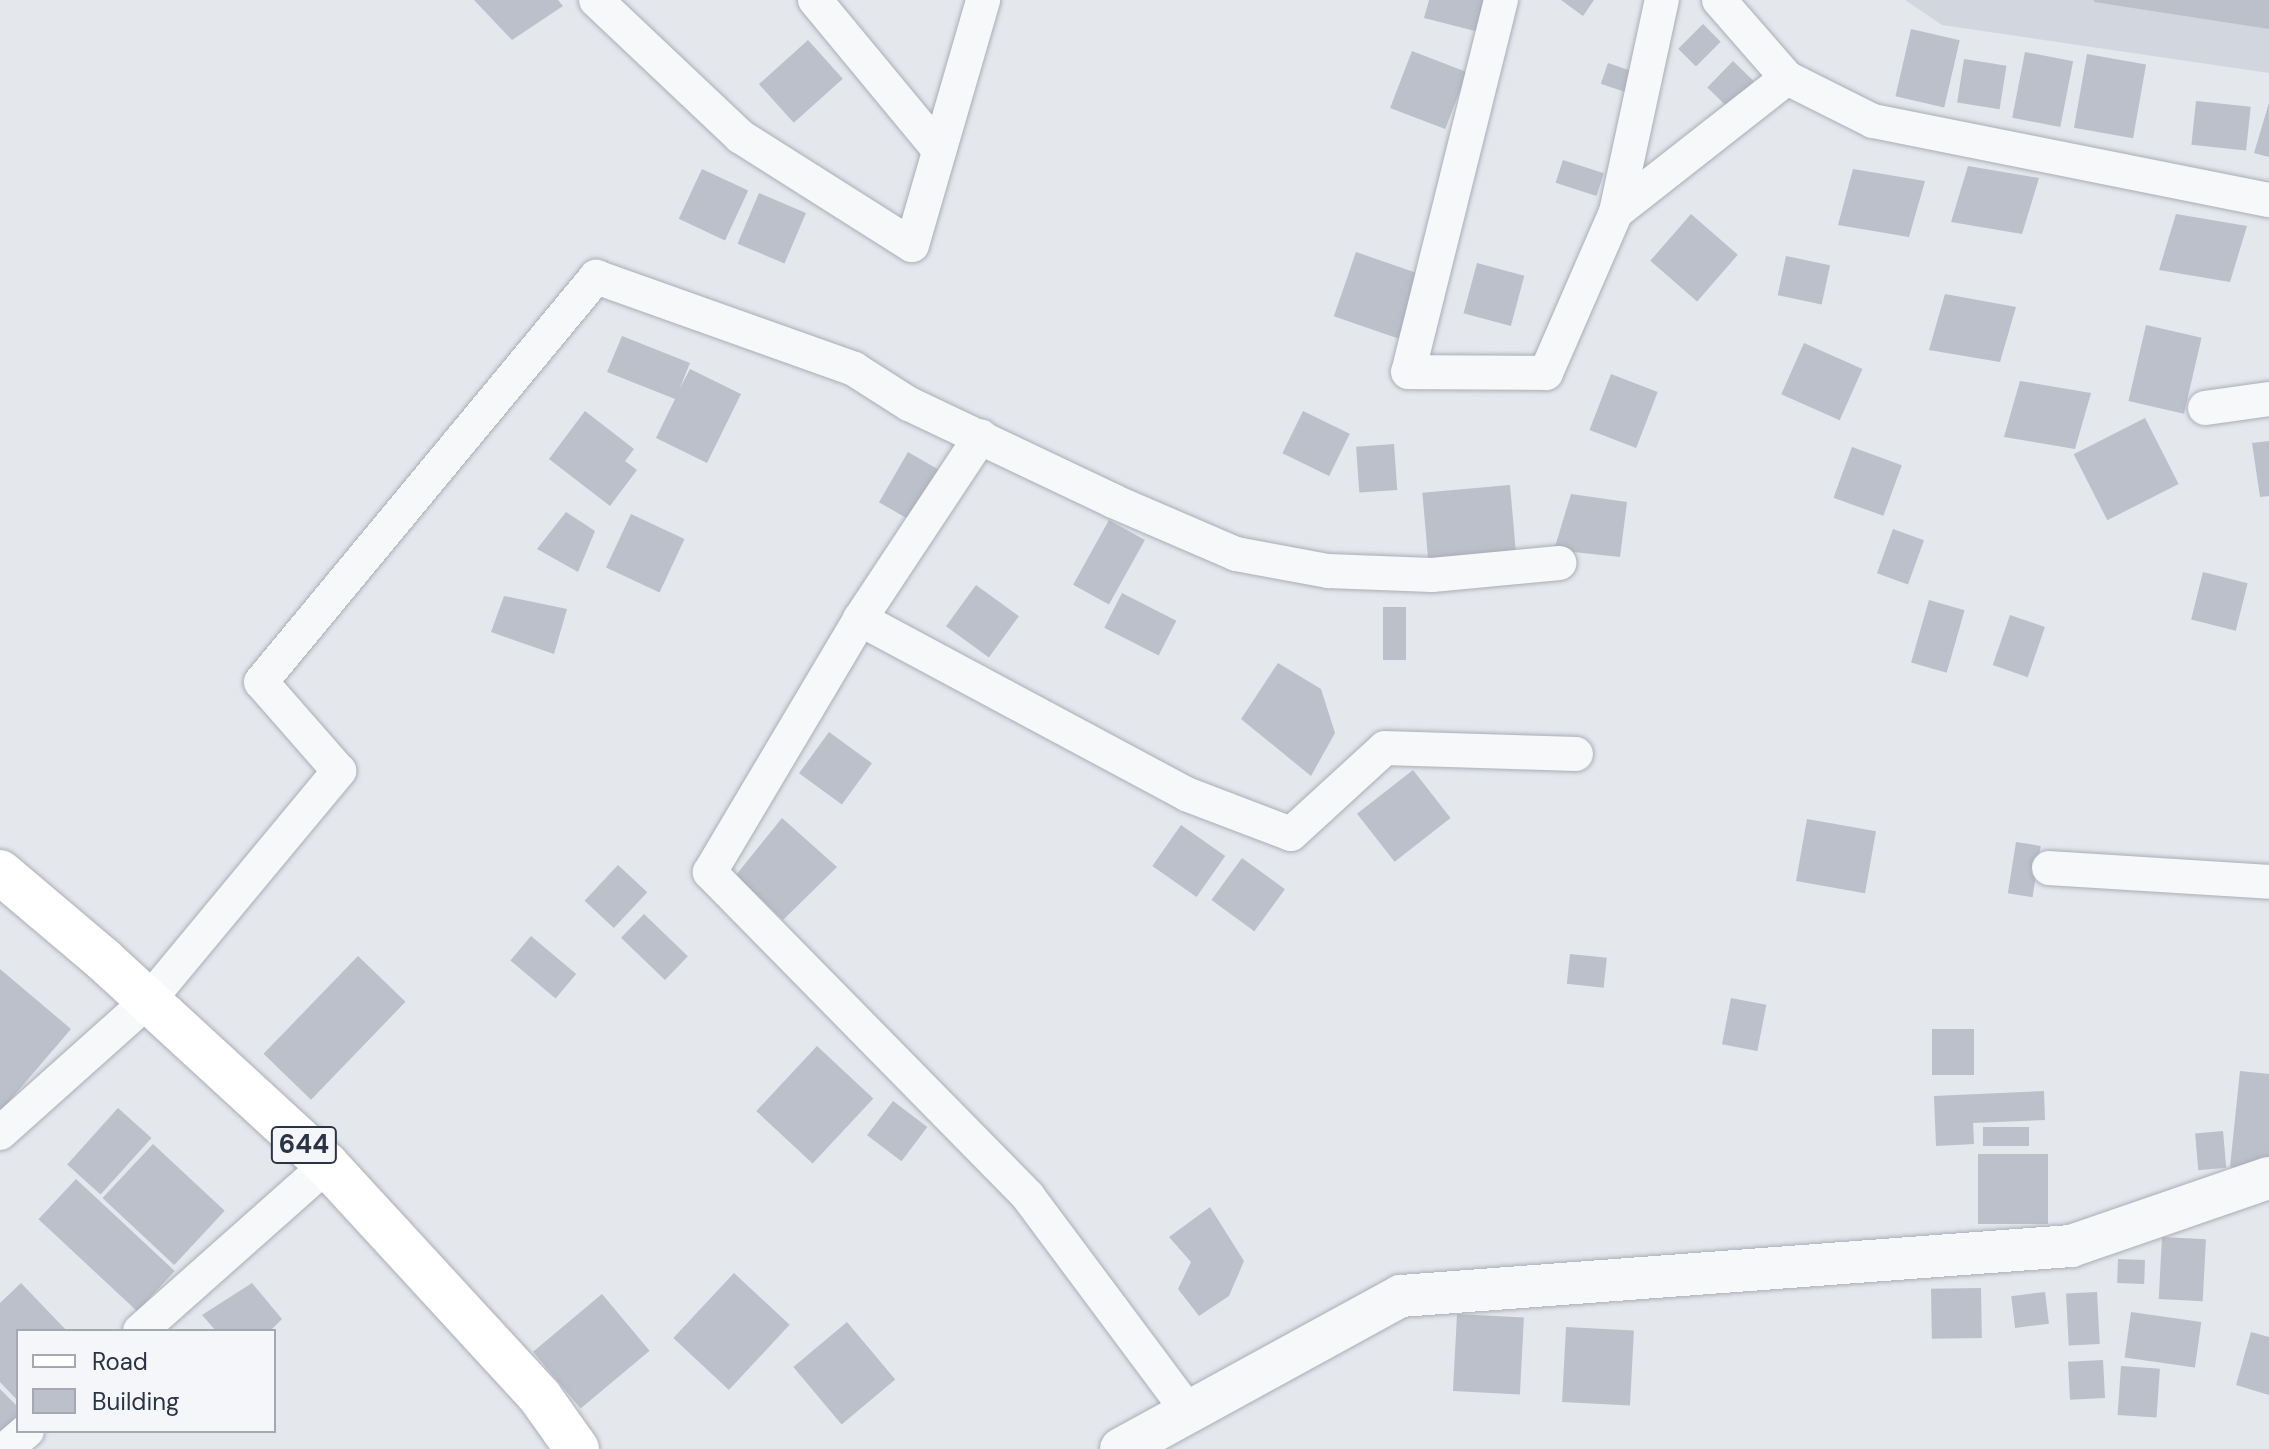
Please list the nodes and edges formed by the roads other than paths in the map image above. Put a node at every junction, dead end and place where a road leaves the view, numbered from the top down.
1 (596, 0) edge
2 (815, 0) edge
3 (983, 0) edge
4 (1501, 0) edge
5 (1662, 0) edge
6 (1719, 0) edge
7 (1787, 78) junction
8 (939, 150) junction
9 (2269, 200) edge
10 (1616, 212) junction
11 (2269, 399) edge
12 (2205, 408) dead end
13 (981, 436) junction
14 (1559, 563) dead end
15 (860, 619) junction
16 (1576, 754) dead end
17 (2049, 868) dead end
18 (0, 872) edge
19 (2269, 882) edge
20 (149, 1000) junction
21 (0, 1133) edge
22 (327, 1165) junction
23 (2269, 1178) edge
24 (142, 1329) edge
25 (1188, 1411) junction
26 (25, 1433) edge
27 (6, 1449) edge
28 (577, 1449) edge
29 (1121, 1449) edge

1 - 8 street
2 - 8 street
3 - 8 street
4 - 10 street
5 - 10 street
6 - 7 street
7 - 9 street
7 - 10 street
11 - 12 street
13 - 14 street
13 - 15 street
13 - 20 street
15 - 16 street
15 - 25 street
17 - 19 street
18 - 20 main road, 644
20 - 21 street
20 - 22 main road, 644
22 - 24 street
22 - 28 main road, 644
23 - 25 street
25 - 29 street
26 - 27 street

